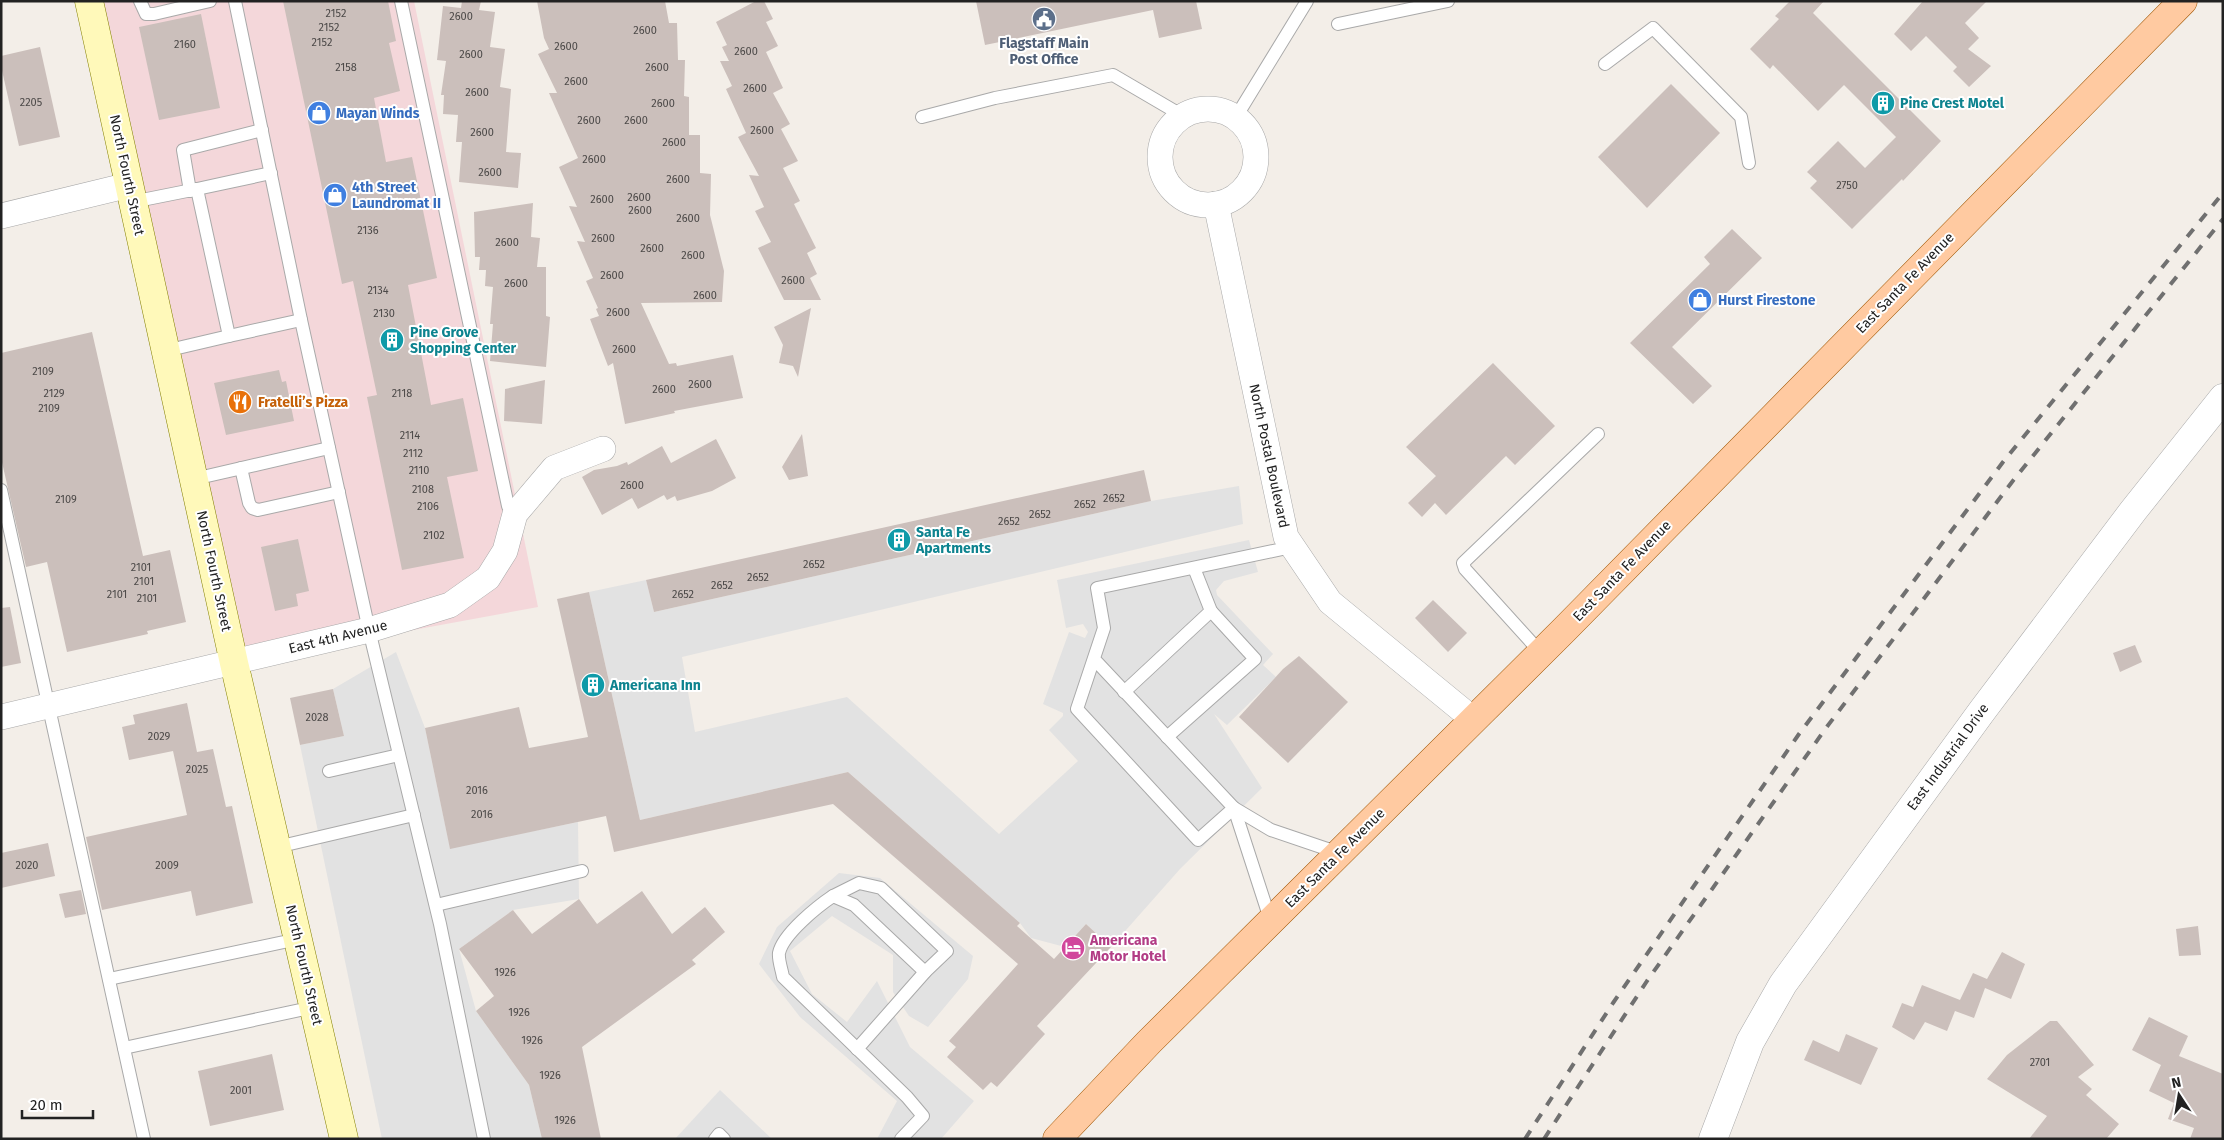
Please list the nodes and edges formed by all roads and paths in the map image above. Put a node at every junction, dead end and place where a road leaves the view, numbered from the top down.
1 (89, 1) edge
2 (140, 1) edge
3 (210, 1) edge
4 (235, 1) edge
5 (401, 1) edge
6 (1307, 1) edge
7 (1448, 1) edge
8 (2183, 1) edge
9 (1338, 24) dead end
10 (1605, 64) dead end
11 (1183, 116) junction
12 (922, 117) dead end
13 (1236, 118) junction
14 (262, 130) junction
15 (1749, 163) dead end
16 (271, 173) junction
17 (194, 190) junction
18 (131, 194) junction
19 (1216, 204) junction
20 (1, 216) edge
21 (301, 320) junction
22 (229, 336) junction
23 (165, 351) junction
24 (2223, 398) edge
25 (1598, 434) dead end
26 (329, 448) junction
27 (603, 449) dead end
28 (241, 468) junction
29 (194, 479) junction
30 (1, 490) edge
31 (339, 492) junction
32 (515, 514) junction
33 (1292, 547) junction
34 (1194, 568) junction
35 (1211, 611) junction
36 (369, 630) junction
37 (1541, 653) junction
38 (1094, 659) junction
39 (234, 663) junction
40 (1124, 692) junction
41 (48, 706) junction
42 (1, 717) edge
43 (1474, 720) junction
44 (1167, 738) junction
45 (400, 755) junction
46 (329, 771) dead end
47 (1234, 808) junction
48 (414, 815) junction
49 (277, 847) junction
50 (1341, 853) junction
51 (582, 871) dead end
52 (833, 896) junction
53 (436, 905) junction
54 (1271, 922) junction
55 (298, 939) junction
56 (925, 972) junction
57 (109, 979) junction
58 (314, 1007) junction
59 (124, 1048) junction
60 (857, 1049) junction
61 (339, 1138) edge
62 (144, 1139) edge
63 (484, 1139) edge
64 (715, 1139) edge
65 (724, 1139) edge
66 (901, 1139) edge
67 (1057, 1139) edge
68 (1713, 1139) edge

1 - 18 main road, North Fourth Street
2 - 3 lane
4 - 14 lane
5 - 32 lane
6 - 13 lane
7 - 9 lane
8 - 37 main road, East Santa Fe Avenue
10 - 15 lane
11 - 12 lane
11 - 13 street
11 - 19 street
13 - 19 street
14 - 16 lane
14 - 17 lane
16 - 17 lane
16 - 21 lane
17 - 18 lane
17 - 22 lane
18 - 20 street
18 - 23 main road, North Fourth Street
19 - 33 street, North Postal Boulevard
21 - 22 lane
21 - 26 lane
22 - 23 lane
23 - 29 main road, North Fourth Street
24 - 68 street, East Industrial Drive
25 - 37 lane
26 - 28 lane
26 - 31 lane
27 - 32 street, East 4th Avenue
28 - 29 lane
28 - 31 lane
29 - 39 main road, North Fourth Street
30 - 41 lane
31 - 36 lane
32 - 36 street, East 4th Avenue
33 - 34 lane
33 - 43 street, North Postal Boulevard
34 - 35 lane
34 - 38 lane
35 - 40 lane
35 - 44 lane
36 - 39 street, East 4th Avenue
36 - 45 lane
37 - 43 main road, East Santa Fe Avenue
38 - 40 lane
38 - 47 lane
39 - 41 street, East 4th Avenue
39 - 49 main road, North Fourth Street
40 - 44 lane
41 - 42 street, East 4th Avenue
41 - 57 lane
43 - 50 main road, East Santa Fe Avenue
44 - 47 lane
45 - 46 lane
45 - 48 lane
47 - 50 lane
47 - 54 lane
48 - 49 lane
48 - 53 lane
49 - 55 main road, North Fourth Street
50 - 54 main road, East Santa Fe Avenue
51 - 53 lane
52 - 56 lane
52 - 56 lane
52 - 60 lane
53 - 63 lane
54 - 67 main road, East Santa Fe Avenue
55 - 57 lane
55 - 58 main road, North Fourth Street
56 - 60 lane
57 - 59 lane
58 - 59 lane
58 - 61 main road, North Fourth Street
59 - 62 lane
60 - 66 lane
64 - 65 lane

